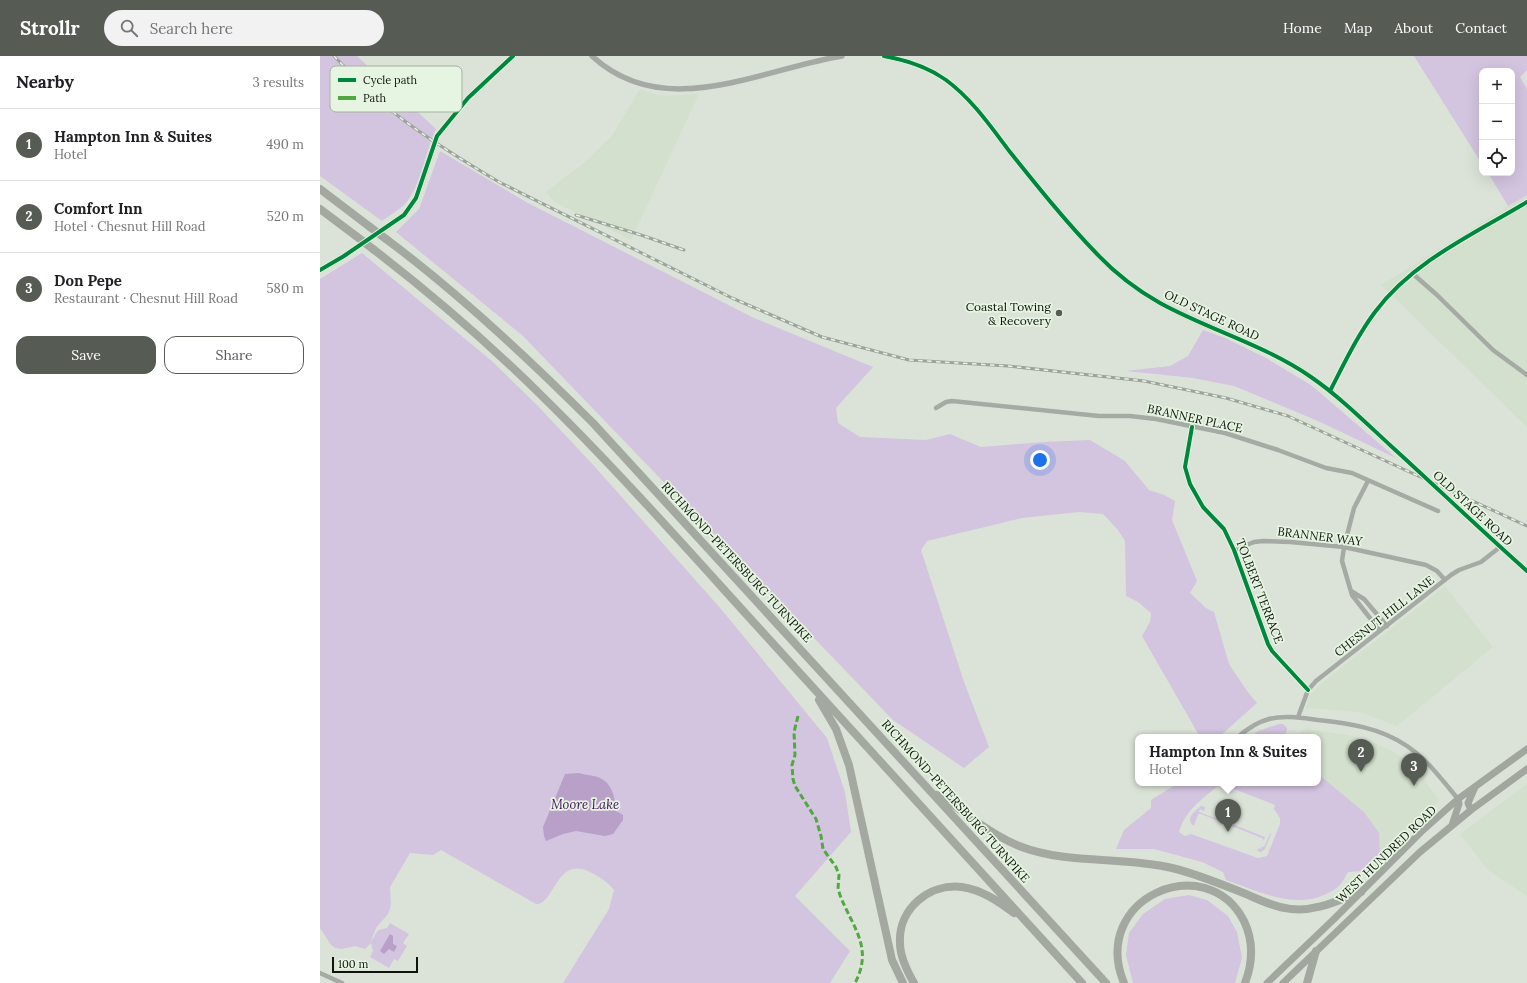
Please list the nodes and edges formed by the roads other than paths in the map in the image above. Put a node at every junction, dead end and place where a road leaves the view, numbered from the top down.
1 (513, 56) edge
2 (592, 56) edge
3 (842, 56) edge
4 (884, 56) edge
5 (900, 58) edge
6 (462, 105) edge
7 (457, 112) edge
8 (320, 188) edge
9 (1527, 202) edge
10 (320, 209) edge
11 (320, 270) edge
12 (1412, 273) junction
13 (1527, 375) edge
14 (1330, 391) junction
15 (936, 408) dead end
16 (1192, 427) junction
17 (1368, 480) junction
18 (1438, 511) dead end
19 (1500, 546) junction
20 (1344, 547) junction
21 (1234, 550) junction
22 (1527, 571) edge
23 (1445, 580) junction
24 (1351, 591) junction
25 (1387, 626) junction
26 (1380, 631) junction
27 (809, 684) junction
28 (1308, 690) junction
29 (1298, 717) junction
30 (1242, 734) edge
31 (1527, 749) edge
32 (1527, 769) edge
33 (1476, 785) junction
34 (932, 793) junction
35 (1458, 799) junction
36 (1471, 810) junction
37 (1452, 825) junction
38 (1361, 892) junction
39 (1029, 925) junction
40 (1316, 951) junction
41 (320, 973) edge
42 (342, 983) edge
43 (903, 983) edge
44 (914, 983) edge
45 (1082, 983) edge
46 (1106, 983) edge
47 (1124, 983) edge
48 (1245, 983) edge
49 (1267, 983) edge
50 (1283, 983) edge
51 (1308, 983) edge

1 - 6 street
2 - 3 street
4 - 5 street, OLD STAGE ROAD
5 - 14 street, OLD STAGE ROAD
7 - 11 street
8 - 34 highway, RICHMOND-PETERSBURG TURNPIKE, bridge
9 - 12 street
10 - 27 highway, bridge
12 - 13 street
12 - 14 street
14 - 19 street, OLD STAGE ROAD
15 - 16 street, BRANNER PLACE
16 - 17 street, BRANNER PLACE
16 - 21 street, TOLBERT TERRACE
17 - 18 street, BRANNER PLACE
17 - 20 street
19 - 22 street, OLD STAGE ROAD
19 - 23 street, CHESNUT HILL LANE
20 - 21 street, BRANNER WAY
20 - 23 street, BRANNER WAY
20 - 24 street
21 - 28 street, TOLBERT TERRACE
23 - 25 street, CHESNUT HILL LANE
24 - 25 street
24 - 26 street
25 - 26 street, CHESNUT HILL LANE
26 - 28 street, CHESNUT HILL LANE
27 - 39 highway
27 - 43 highway
28 - 29 street, CHESNUT HILL LANE
29 - 30 street
29 - 35 street
31 - 33 highway, WEST HUNDRED ROAD
32 - 36 highway, WEST HUNDRED ROAD
33 - 35 highway, WEST HUNDRED ROAD
33 - 36 highway
34 - 38 highway
34 - 46 highway, RICHMOND-PETERSBURG TURNPIKE
35 - 37 highway
35 - 38 highway, WEST HUNDRED ROAD
36 - 37 highway, WEST HUNDRED ROAD
37 - 40 highway, WEST HUNDRED ROAD
38 - 49 highway, WEST HUNDRED ROAD
39 - 44 highway
39 - 45 highway
40 - 50 highway, WEST HUNDRED ROAD
40 - 51 highway
41 - 42 street
47 - 48 highway

